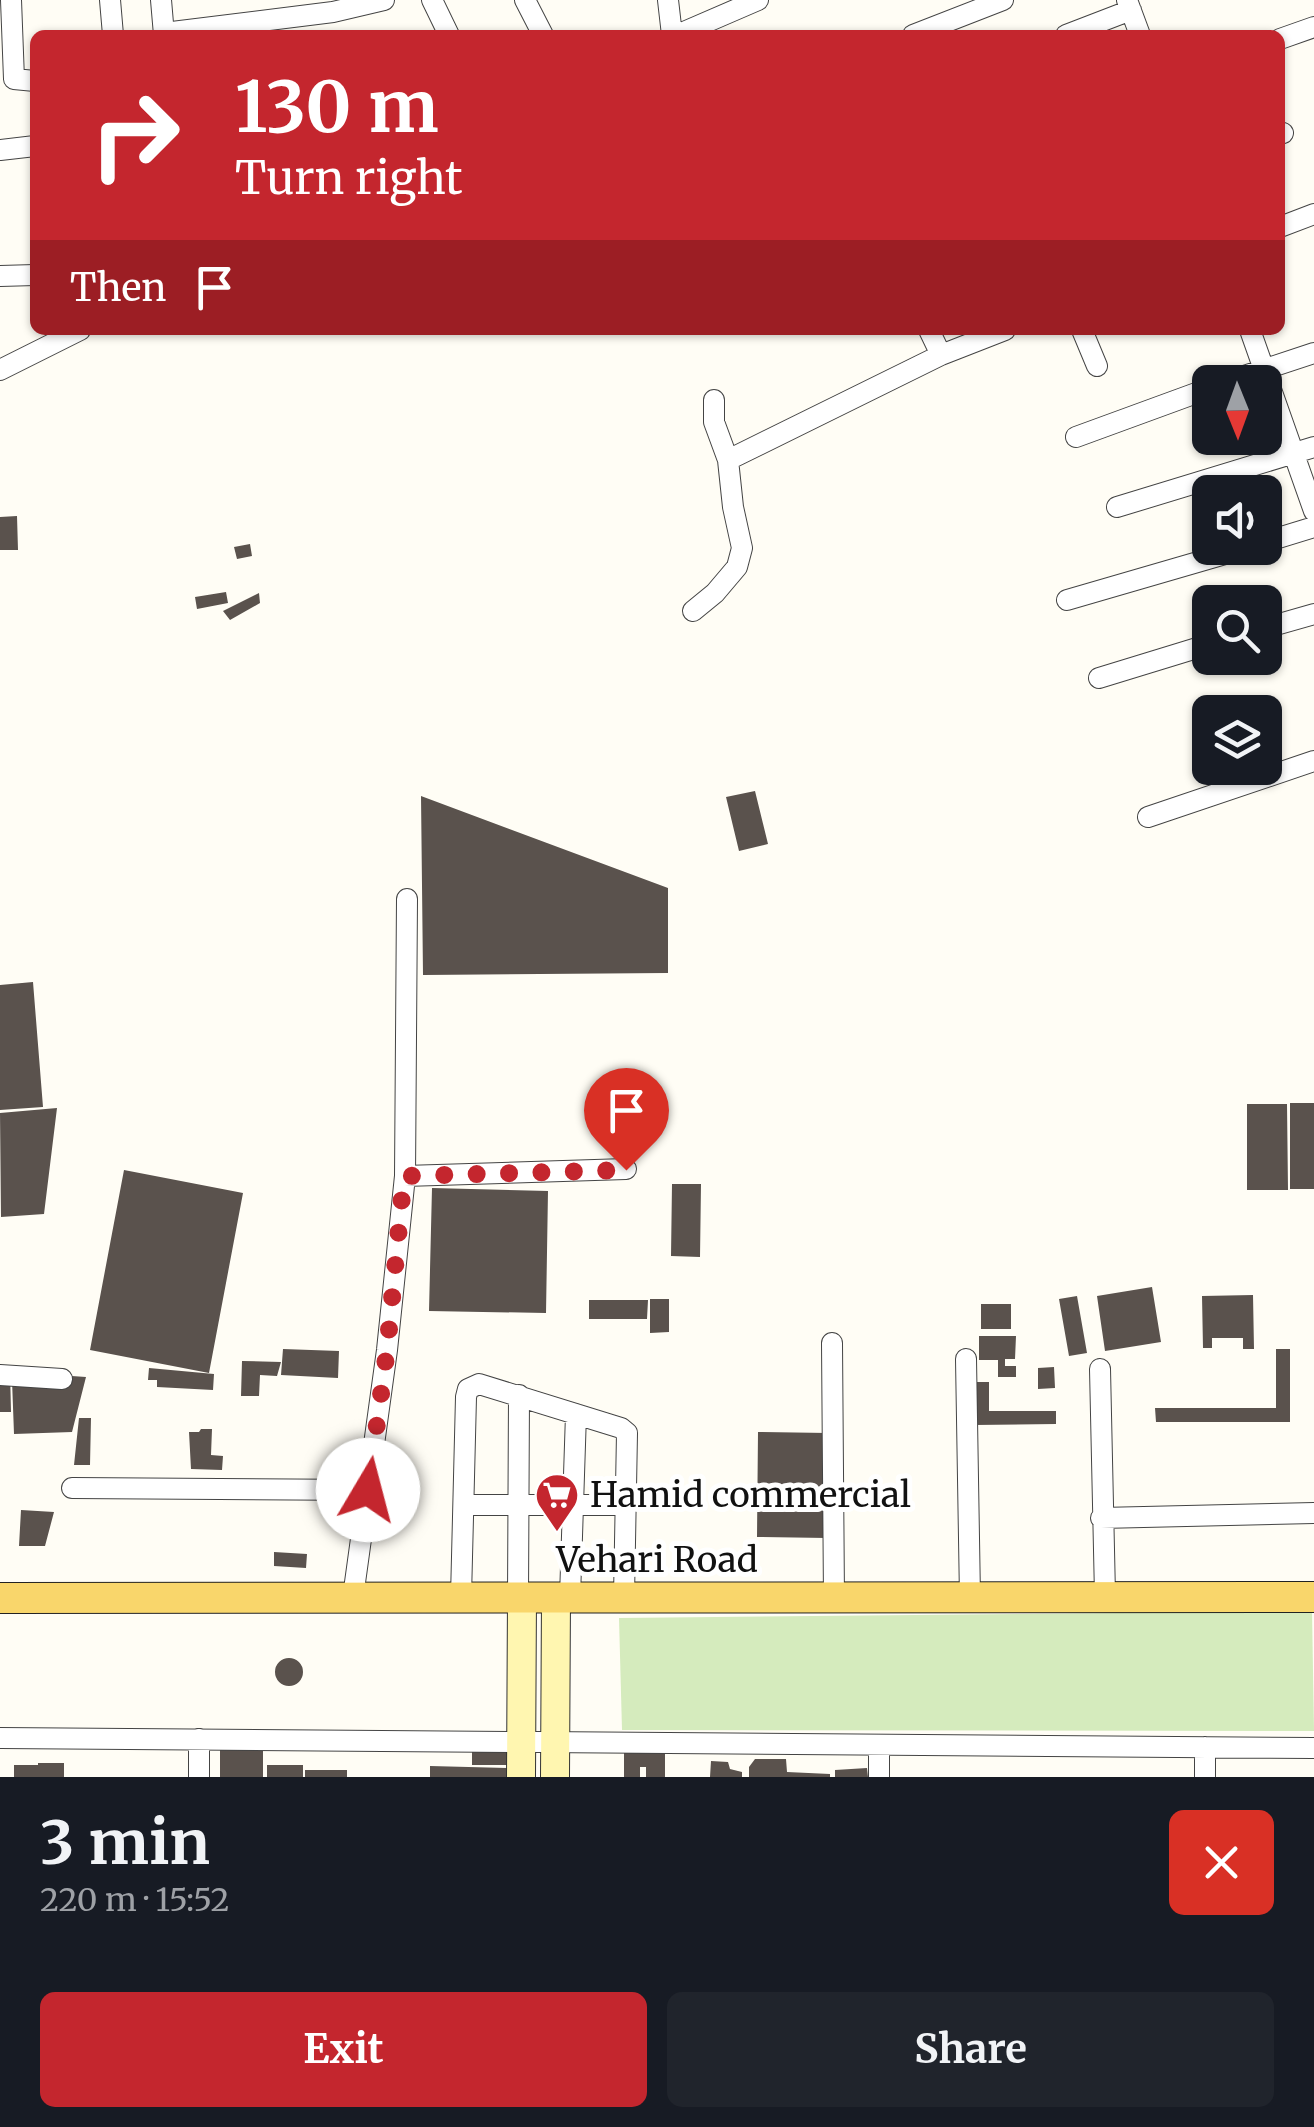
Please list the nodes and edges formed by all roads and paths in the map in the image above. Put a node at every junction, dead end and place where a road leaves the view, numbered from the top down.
1 (11, 0) edge
2 (110, 0) edge
3 (161, 0) edge
4 (384, 0) edge
5 (432, 0) edge
6 (525, 0) edge
7 (668, 0) edge
8 (758, 0) edge
9 (1004, 0) edge
10 (1129, 5) edge
11 (1314, 27) edge
12 (113, 30) edge
13 (164, 30) edge
14 (195, 30) edge
15 (447, 30) edge
16 (540, 30) edge
17 (673, 30) edge
18 (686, 30) edge
19 (926, 30) edge
20 (1076, 30) edge
21 (1138, 30) edge
22 (1285, 37) edge
23 (7, 50) edge
24 (30, 81) edge
25 (30, 147) edge
26 (0, 150) edge
27 (1314, 214) edge
28 (1285, 225) edge
29 (30, 275) edge
30 (0, 276) edge
31 (70, 335) edge
32 (932, 335) edge
33 (993, 335) edge
34 (1084, 335) edge
35 (1252, 335) edge
36 (1314, 353) edge
37 (942, 355) junction
38 (1264, 365) edge
39 (1275, 365) edge
40 (1097, 366) dead end
41 (0, 370) edge
42 (1192, 395) edge
43 (714, 400) dead end
44 (1282, 422) edge
45 (1076, 437) dead end
46 (1314, 447) edge
47 (1292, 454) junction
48 (728, 460) junction
49 (1117, 507) dead end
50 (1314, 511) edge
51 (1314, 527) edge
52 (1282, 537) edge
53 (1192, 564) edge
54 (1068, 600) dead end
55 (693, 611) dead end
56 (1314, 614) edge
57 (1282, 623) edge
58 (1192, 650) edge
59 (1100, 678) dead end
60 (1314, 760) edge
61 (1148, 816) dead end
62 (407, 899) dead end
63 (626, 1170) dead end
64 (404, 1176) junction
65 (832, 1343) dead end
66 (966, 1359) dead end
67 (1100, 1369) dead end
68 (0, 1375) edge
69 (62, 1379) dead end
70 (519, 1395) junction
71 (576, 1414) junction
72 (72, 1488) dead end
73 (368, 1490) junction
74 (626, 1504) junction
75 (464, 1505) junction
76 (518, 1505) junction
77 (573, 1505) junction
78 (1314, 1513) edge
79 (1102, 1518) junction
80 (1105, 1595) junction
81 (353, 1597) junction
82 (461, 1597) junction
83 (520, 1597) junction
84 (563, 1597) junction
85 (624, 1597) junction
86 (1314, 1597) edge
87 (0, 1598) edge
88 (970, 1598) junction
89 (834, 1599) junction
90 (0, 1738) edge
91 (199, 1739) junction
92 (521, 1741) junction
93 (555, 1742) junction
94 (879, 1745) junction
95 (1205, 1747) junction
96 (1314, 1748) edge
97 (199, 1777) edge
98 (521, 1777) edge
99 (555, 1777) edge
100 (879, 1777) edge
101 (1204, 1777) edge

1 - 23 street
2 - 12 street
3 - 13 street
4 - 14 street
5 - 15 street
6 - 16 street
7 - 17 street
8 - 18 street
9 - 19 street
10 - 20 street
10 - 21 street
11 - 22 street
23 - 24 street
25 - 26 street
27 - 28 street
29 - 30 street
31 - 41 street
32 - 37 street
33 - 37 street
34 - 40 street
35 - 38 street
36 - 39 street
37 - 48 street
42 - 45 street
43 - 48 street
44 - 47 street
46 - 47 street
47 - 49 street
47 - 50 street
48 - 55 street
51 - 52 street
53 - 54 street
56 - 57 street
58 - 59 street
60 - 61 street
62 - 64 street
63 - 64 street
64 - 73 street
65 - 89 street
66 - 88 street
67 - 79 street
68 - 69 street
70 - 71 street
70 - 75 street
70 - 76 street
71 - 74 street
71 - 77 street
72 - 73 street
73 - 81 street
74 - 77 street
74 - 85 street
75 - 76 street
75 - 82 street
76 - 77 street
76 - 83 street
77 - 84 street
78 - 79 street
79 - 80 street
80 - 86 main road, Vehari Road
80 - 88 main road, Vehari Road
81 - 82 main road, Vehari Road
81 - 87 main road, Vehari Road
82 - 83 main road, Vehari Road
83 - 84 main road, Vehari Road
83 - 92 street
84 - 85 main road, Vehari Road
84 - 93 street
85 - 89 main road, Vehari Road
88 - 89 main road, Vehari Road
90 - 91 street
91 - 92 street
91 - 97 street
92 - 93 street
92 - 98 street
93 - 94 street
93 - 99 street
94 - 95 street
94 - 100 street
95 - 96 street
95 - 101 street

